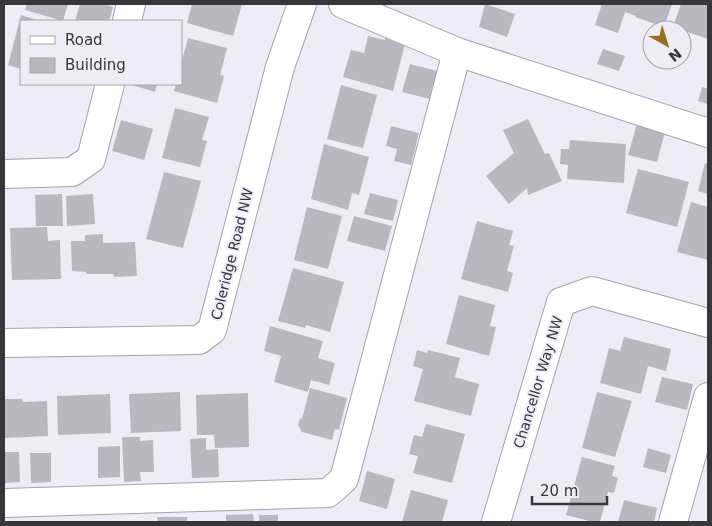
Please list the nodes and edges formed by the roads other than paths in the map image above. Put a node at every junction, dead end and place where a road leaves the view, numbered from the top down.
1 (131, 4) edge
2 (302, 4) edge
3 (343, 4) edge
4 (127, 20) edge
5 (457, 52) junction
6 (110, 85) edge
7 (708, 133) edge
8 (4, 174) edge
9 (708, 324) edge
10 (4, 343) edge
11 (708, 397) edge
12 (4, 504) edge
13 (496, 522) edge
14 (673, 522) edge

1 - 4 street
2 - 10 street, Coleridge Road NW
3 - 5 street
5 - 7 street
5 - 12 street
6 - 8 street
9 - 13 street, Chancellor Way NW
11 - 14 street

